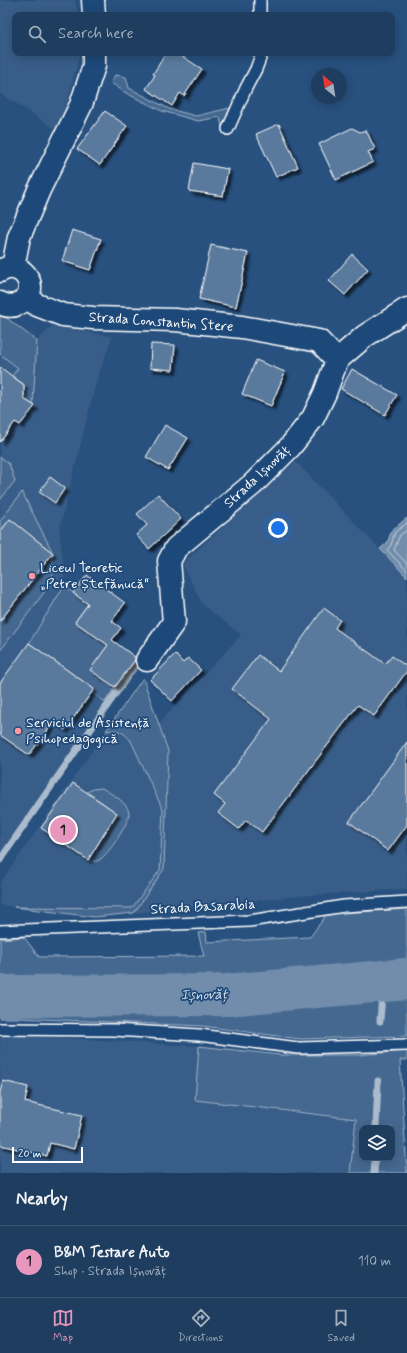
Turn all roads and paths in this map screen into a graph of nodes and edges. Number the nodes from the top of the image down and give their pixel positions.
1 (93, 0) edge
2 (260, 0) edge
3 (94, 12) edge
4 (260, 12) edge
5 (94, 56) edge
6 (261, 56) edge
7 (228, 129) dead end
8 (7, 269) edge
9 (27, 297) junction
10 (0, 303) edge
11 (407, 309) edge
12 (337, 360) junction
13 (147, 660) dead end
14 (407, 902) edge
15 (0, 931) edge
16 (0, 1029) edge
17 (407, 1045) edge

1 - 3 street
2 - 4 lane
5 - 8 street
6 - 7 lane
8 - 9 street
9 - 10 street
9 - 12 street, Strada Constantin Stere
11 - 12 street, Strada Ișnovăț
12 - 13 street, Strada Ișnovăț
14 - 15 lane, Strada Basarabia
16 - 17 lane

